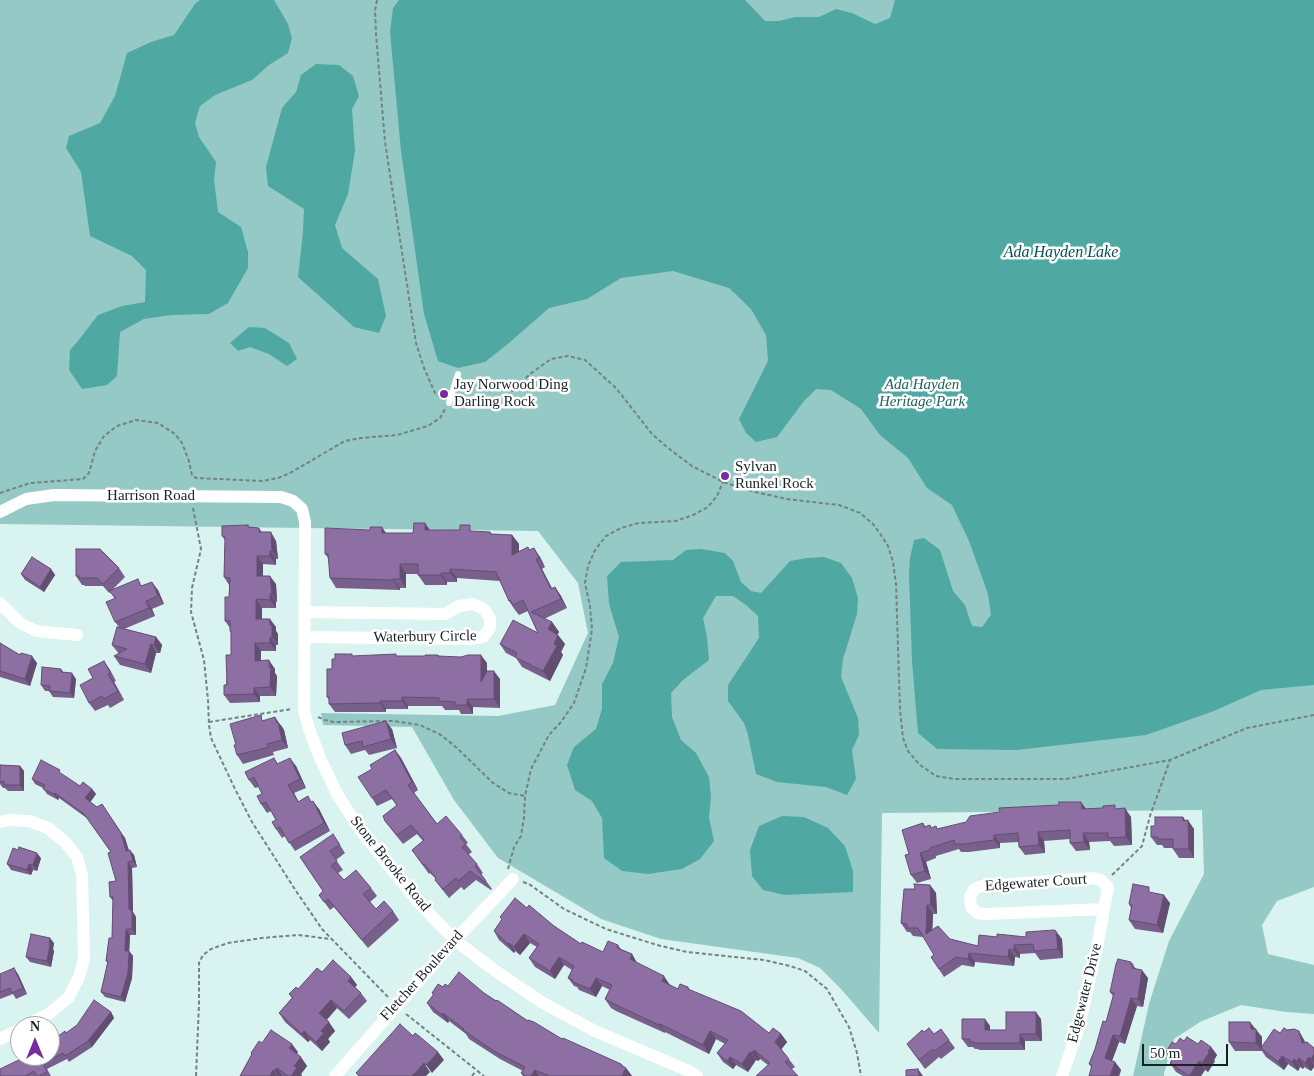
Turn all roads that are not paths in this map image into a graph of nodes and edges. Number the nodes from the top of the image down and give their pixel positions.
1 (458, 374) dead end
2 (449, 403) road end
3 (302, 509) joint
4 (0, 512) edge
5 (0, 603) edge
6 (304, 612) junction
7 (78, 635) dead end
8 (304, 638) junction
9 (0, 822) edge
10 (513, 879) road end
11 (1104, 909) junction
12 (455, 940) junction
13 (44, 1016) edge
14 (335, 1076) edge
15 (697, 1076) edge
16 (1062, 1076) edge

1 - 2 lane
3 - 4 street, Harrison Road
3 - 6 street, Stone Brooke Road
5 - 7 street
6 - 8 street, Stone Brooke Road
6 - 8 street, Waterbury Circle
8 - 12 street, Stone Brooke Road
9 - 13 street
10 - 12 street, Fletcher Boulevard
11 - 11 street, Edgewater Court
11 - 16 street, Edgewater Drive
12 - 14 street, Fletcher Boulevard
12 - 15 street, Stone Brooke Road

